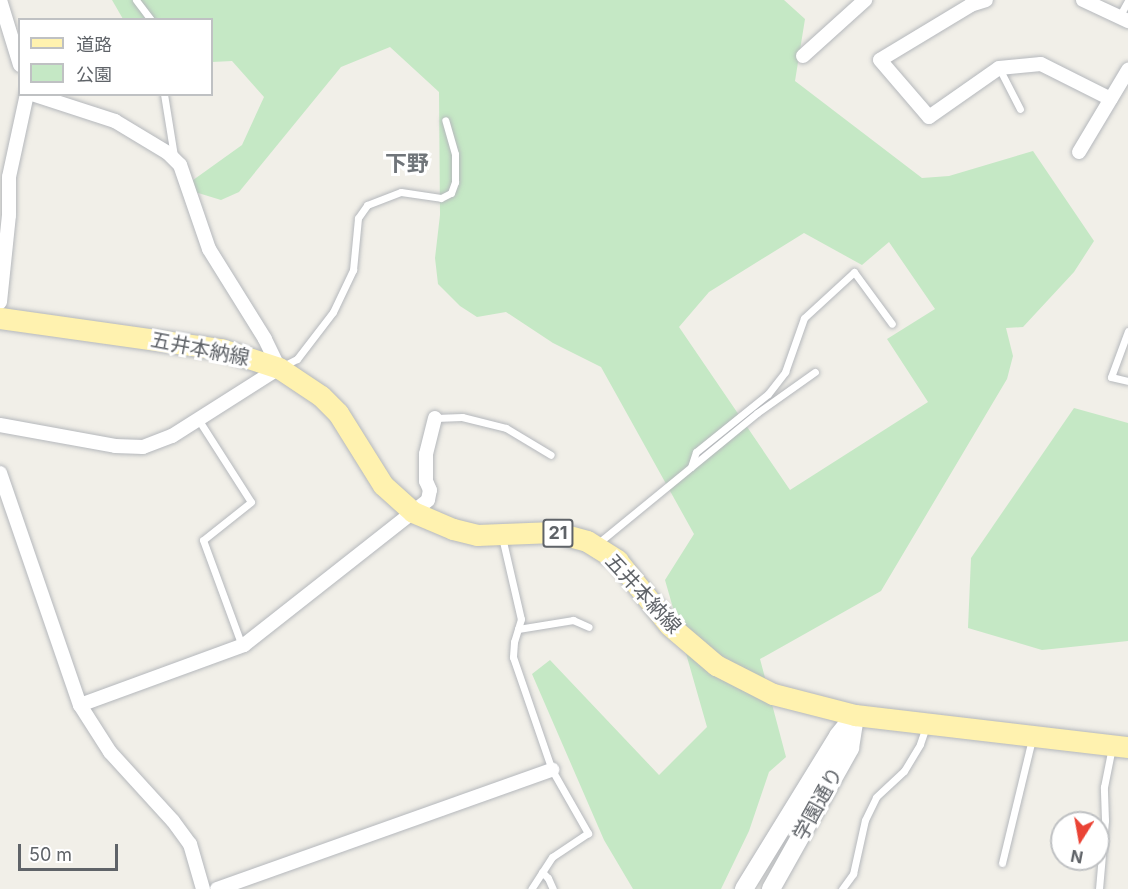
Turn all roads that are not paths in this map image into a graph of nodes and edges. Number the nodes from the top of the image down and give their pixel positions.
1 (0, 0) edge
2 (136, 0) edge
3 (865, 0) edge
4 (986, 0) edge
5 (1083, 0) edge
6 (1128, 1) edge
7 (971, 3) edge
8 (150, 18) edge
9 (1124, 19) edge
10 (803, 56) dead end
11 (18, 58) edge
12 (999, 68) junction
13 (1128, 70) edge
14 (27, 96) edge
15 (38, 96) edge
16 (164, 96) edge
17 (1111, 99) junction
18 (1020, 109) dead end
19 (445, 120) dead end
20 (1080, 152) dead end
21 (175, 159) junction
22 (0, 302) edge
23 (0, 318) edge
24 (892, 324) dead end
25 (1128, 331) edge
26 (279, 368) junction
27 (815, 372) dead end
28 (1128, 381) edge
29 (435, 418) joint
30 (198, 419) junction
31 (0, 425) edge
32 (551, 455) dead end
33 (691, 467) junction
34 (0, 473) edge
35 (413, 512) junction
36 (501, 535) junction
37 (595, 545) junction
38 (589, 627) dead end
39 (518, 629) junction
40 (242, 645) junction
41 (80, 705) junction
42 (855, 715) junction
43 (927, 725) junction
44 (1033, 736) junction
45 (1123, 744) edge
46 (552, 770) junction
47 (1002, 863) dead end
48 (542, 872) junction
49 (202, 889) edge
50 (217, 889) edge
51 (531, 889) edge
52 (553, 889) edge
53 (744, 889) edge
54 (771, 889) edge
55 (842, 889) edge
56 (1100, 889) edge

1 - 11 street
2 - 8 lane
3 - 10 street
4 - 7 street
5 - 9 street
6 - 9 lane
7 - 12 street
12 - 17 street
12 - 18 lane
13 - 17 street
14 - 22 street
15 - 21 street
16 - 21 lane
17 - 20 street
19 - 26 lane
21 - 26 street
23 - 26 main road, 五井本納線 / 21
24 - 33 lane
25 - 28 lane
26 - 30 street
26 - 35 main road, 五井本納線 / 21
27 - 33 lane
29 - 32 lane
29 - 35 street
30 - 31 street
30 - 40 lane
33 - 37 lane
34 - 41 street
35 - 36 main road, 五井本納線 / 21
35 - 40 street
36 - 37 main road, 五井本納線 / 21
36 - 39 lane
37 - 42 main road, 五井本納線 / 21
38 - 39 lane
39 - 46 lane
40 - 41 street
41 - 49 street
42 - 43 main road, 五井本納線 / 21
42 - 53 street
42 - 54 street, 学園通り
43 - 44 main road, 五井本納線 / 21
43 - 55 lane
44 - 45 main road, 五井本納線 / 21
44 - 47 lane
45 - 56 lane
46 - 48 lane
46 - 50 street
48 - 51 lane
48 - 52 lane

